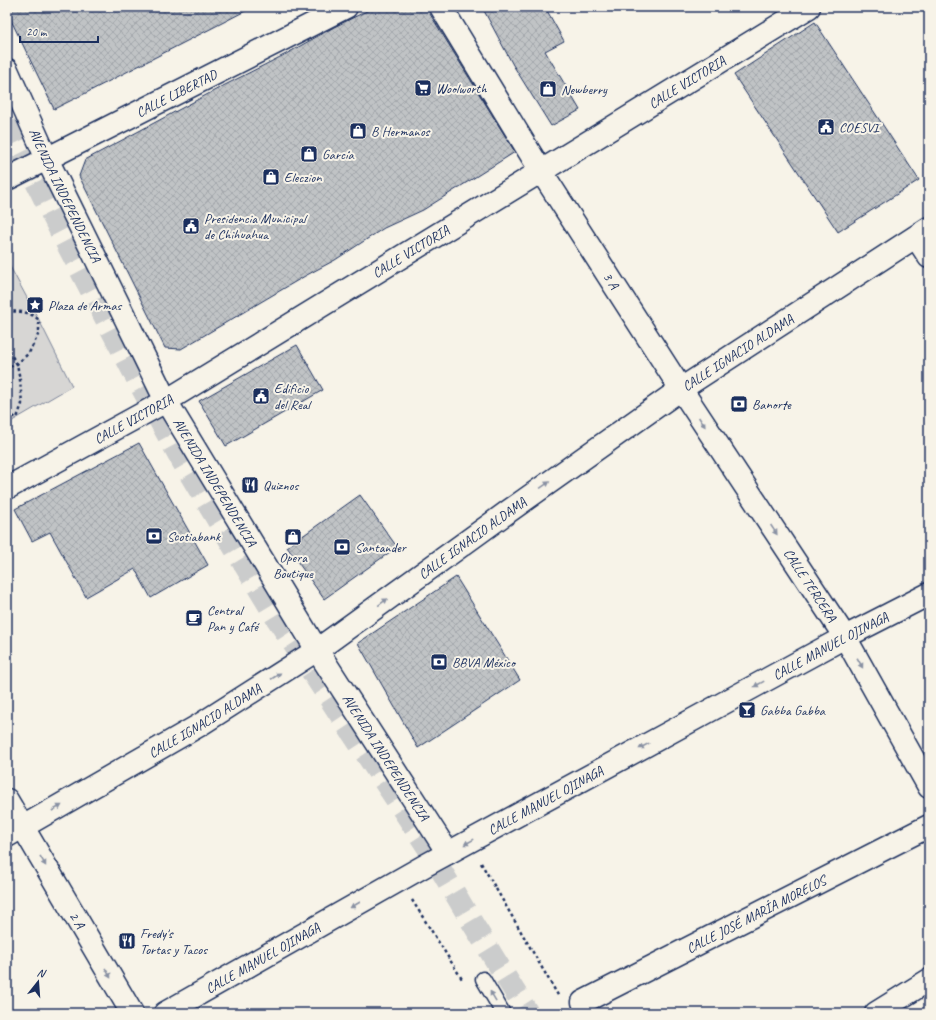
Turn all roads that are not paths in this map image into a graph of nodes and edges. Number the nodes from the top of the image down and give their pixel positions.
1 (441, 7) edge
2 (809, 7) edge
3 (342, 8) edge
4 (7, 70) edge
5 (47, 159) junction
6 (541, 171) junction
7 (7, 179) edge
8 (922, 232) edge
9 (929, 257) edge
10 (681, 389) junction
11 (166, 401) junction
12 (7, 488) edge
13 (929, 594) edge
14 (845, 637) junction
15 (317, 650) junction
16 (929, 787) edge
17 (7, 800) edge
18 (929, 826) edge
19 (15, 832) edge
20 (448, 853) junction
21 (483, 979) dead end
22 (929, 980) edge
23 (573, 1003) road end
24 (132, 1013) edge
25 (165, 1013) edge
26 (503, 1013) edge
27 (876, 1013) edge

1 - 6 street
2 - 6 street, CALLE VICTORIA
3 - 5 street, CALLE LIBERTAD
4 - 5 street, AVENIDA INDEPENDENCIA
5 - 7 street, CALLE LIBERTAD
5 - 11 street, AVENIDA INDEPENDENCIA
6 - 10 street, 3 A
6 - 11 street, CALLE VICTORIA
8 - 9 street
8 - 10 street, CALLE IGNACIO ALDAMA
10 -> 14 street, CALLE TERCERA
15 -> 10 street, CALLE IGNACIO ALDAMA
11 - 12 street, CALLE VICTORIA
11 - 15 street, AVENIDA INDEPENDENCIA
13 - 14 street, CALLE MANUEL OJINAGA
14 -> 16 street, CALLE TERCERA
14 -> 20 street, CALLE MANUEL OJINAGA
19 -> 15 street, CALLE IGNACIO ALDAMA
15 - 20 street, AVENIDA INDEPENDENCIA
17 - 19 street, 2 A
18 - 23 street, CALLE JOSÉ MARÍA MORELOS
19 -> 24 street, 2 A
20 -> 25 street, CALLE MANUEL OJINAGA
26 -> 21 lane
22 - 27 street

